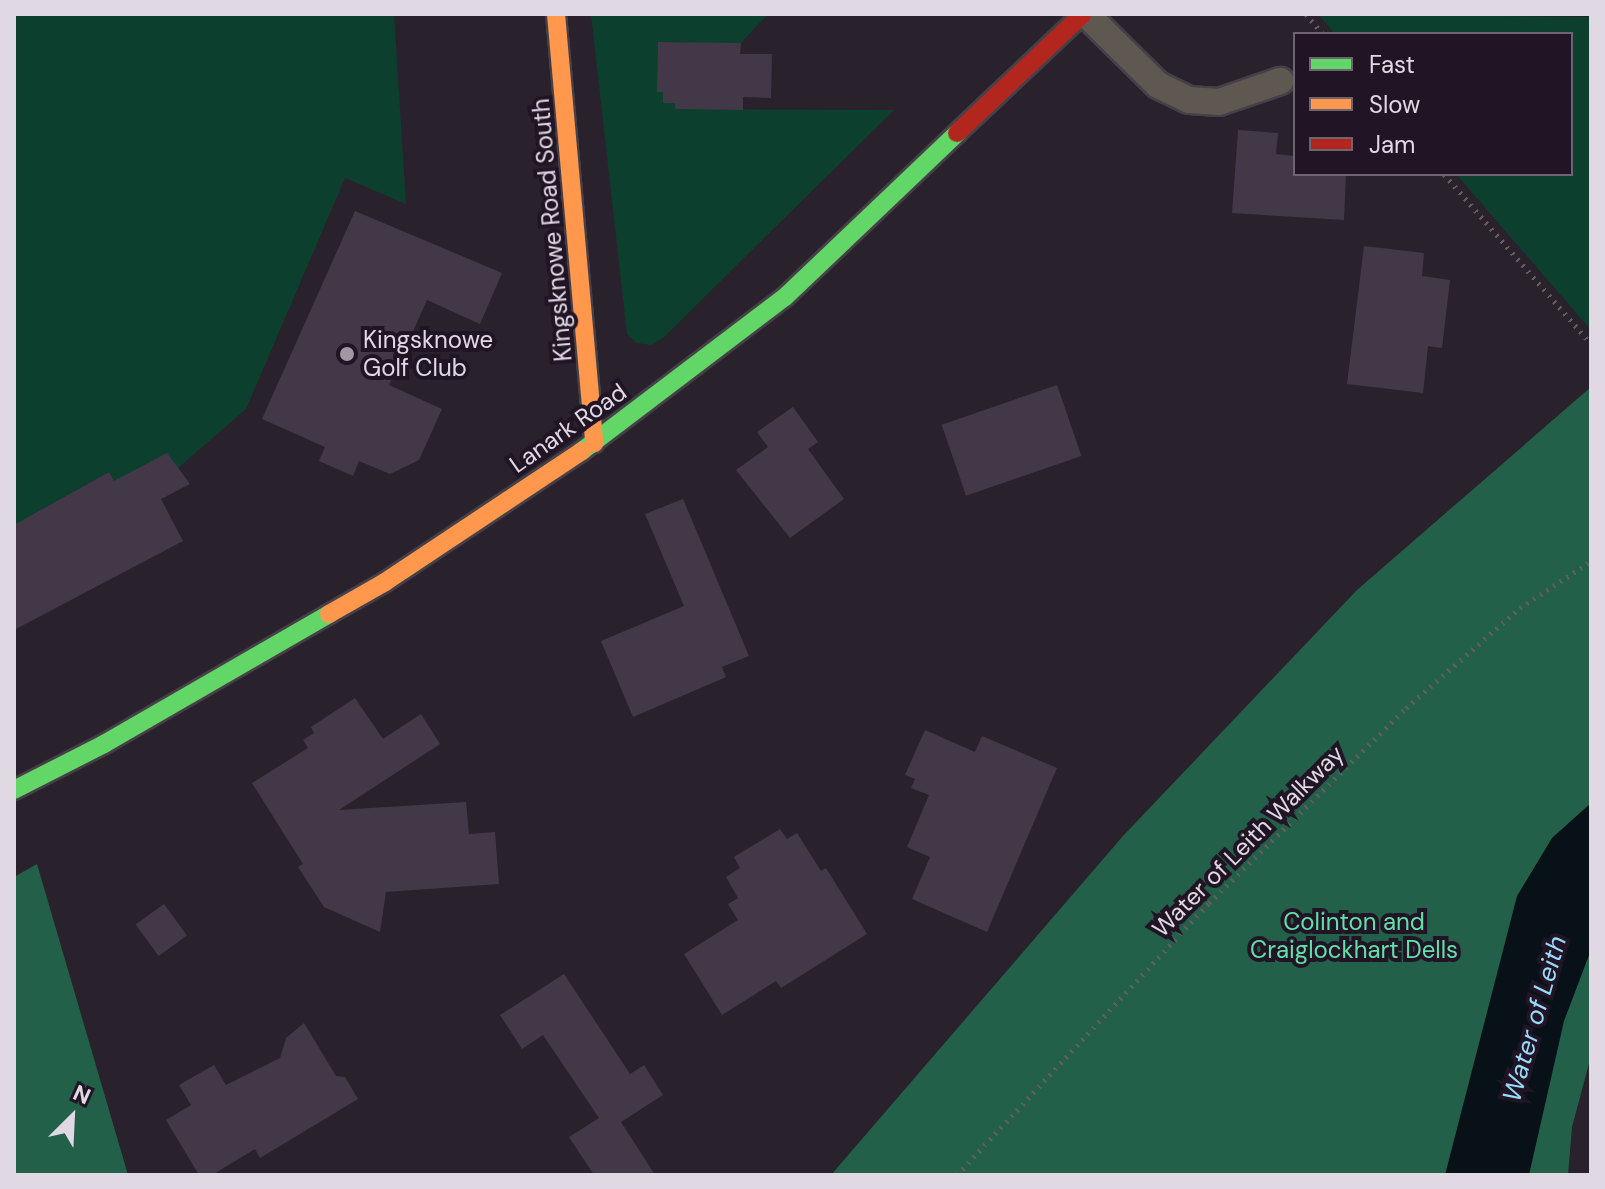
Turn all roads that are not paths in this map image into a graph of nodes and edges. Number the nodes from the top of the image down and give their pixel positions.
1 (556, 14) edge
2 (1084, 14) edge
3 (1280, 81) dead end
4 (594, 443) junction
5 (14, 790) edge

1 - 4 main road, Kingsknowe Road South
2 - 3 lane
2 - 4 main road, Lanark Road
4 - 5 main road, Lanark Road

